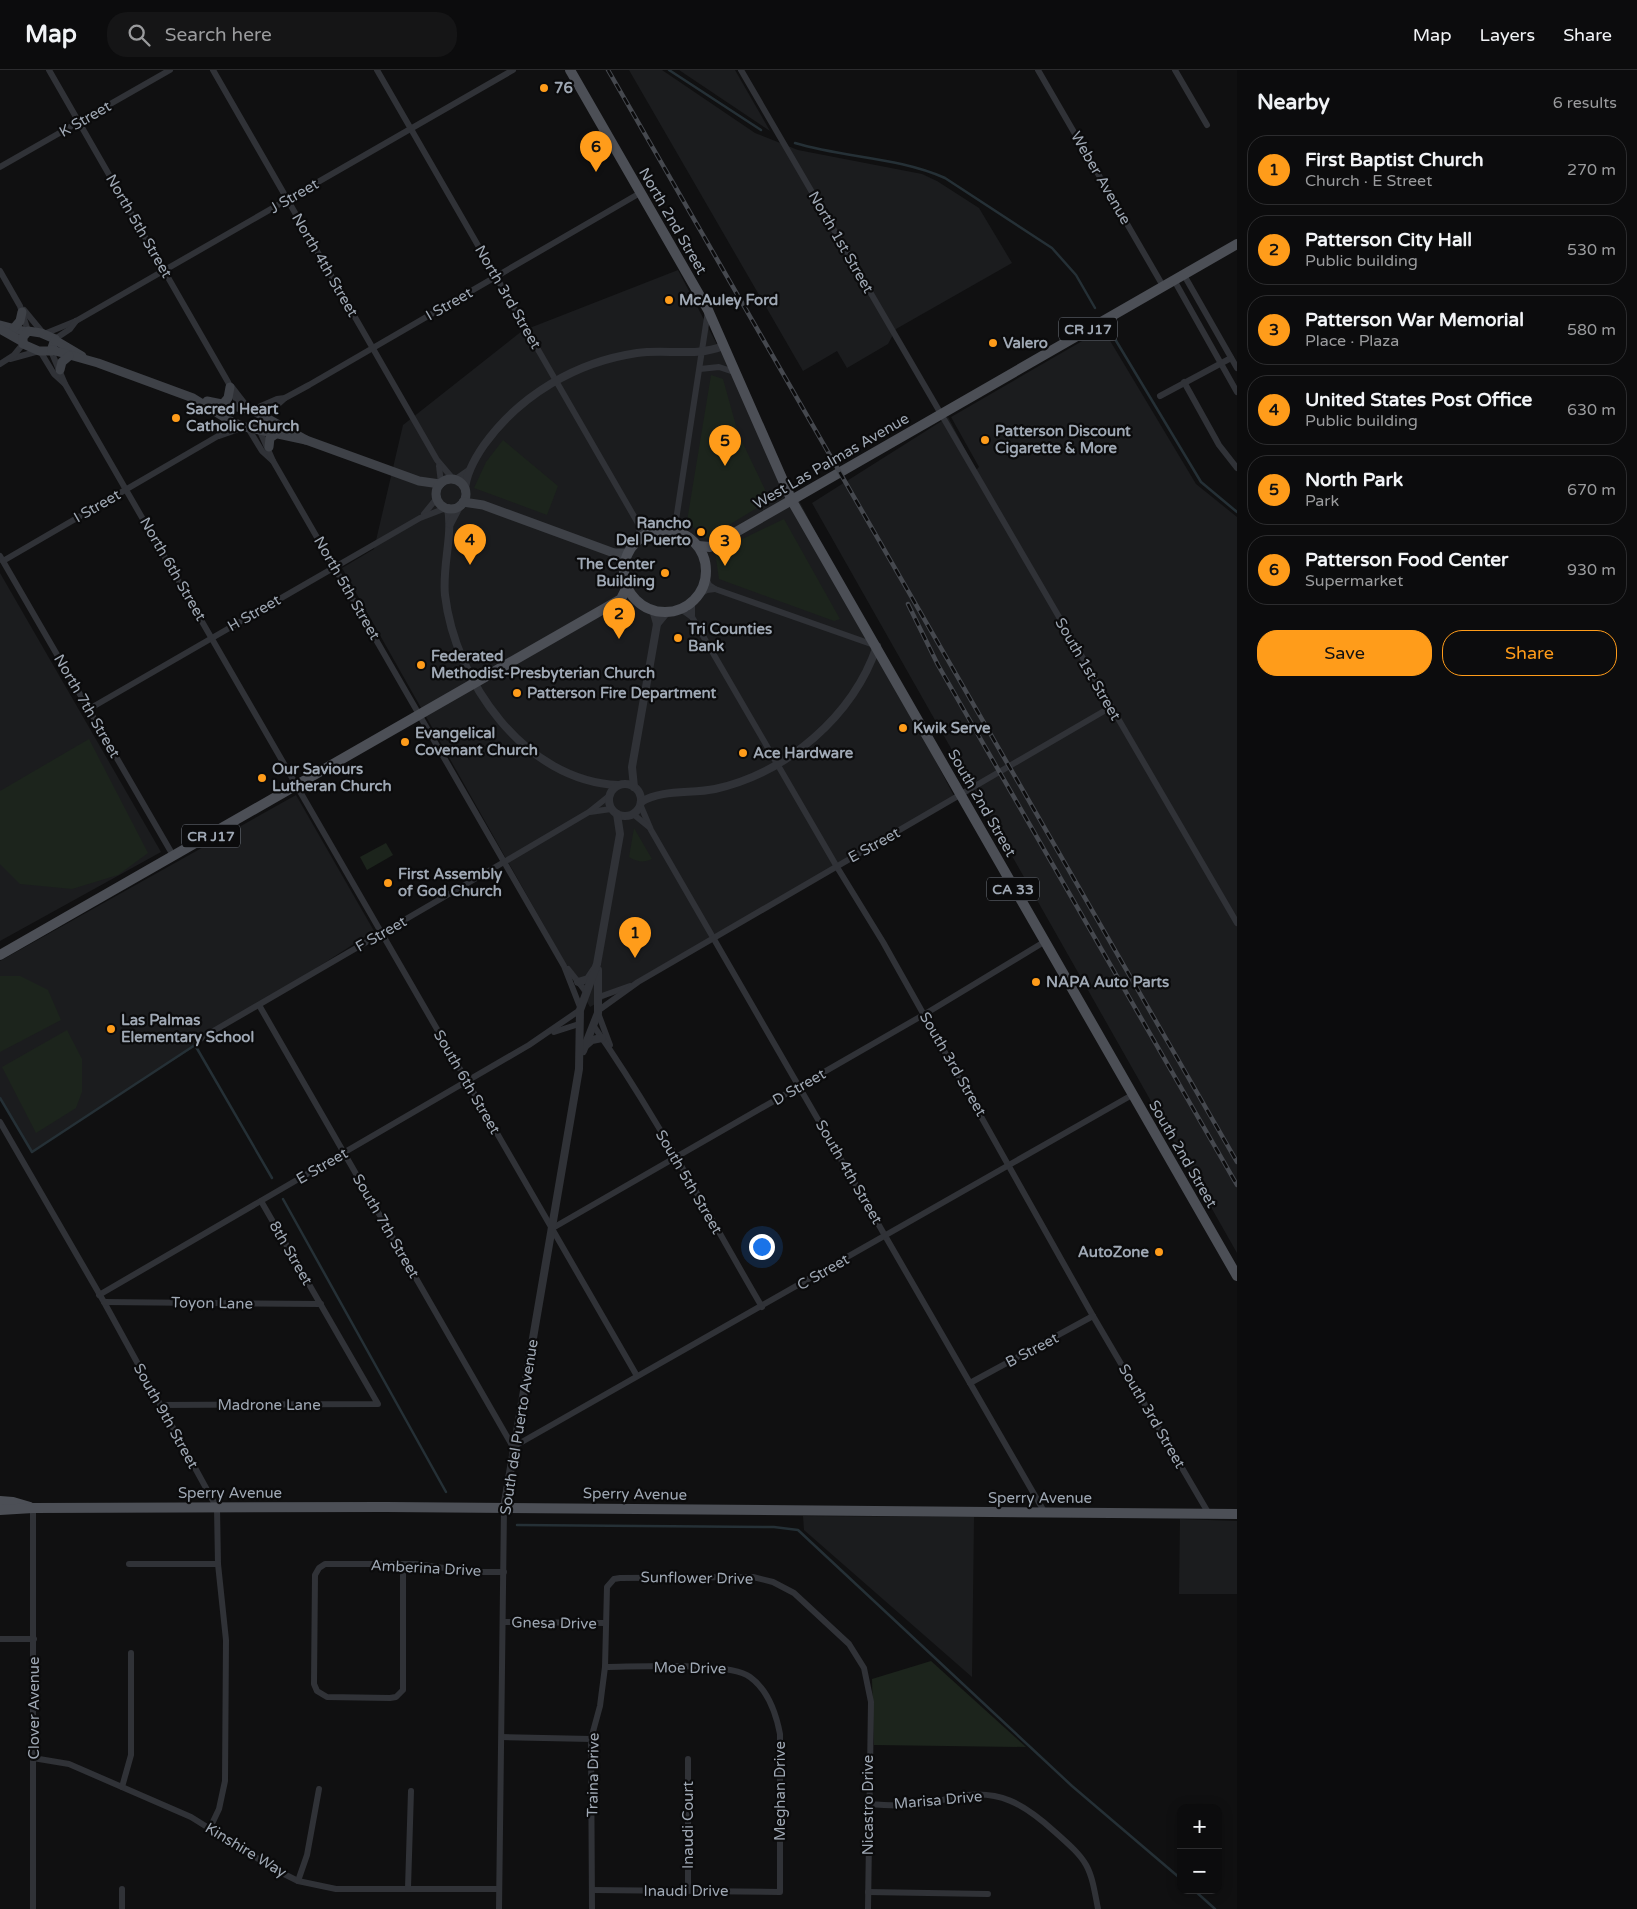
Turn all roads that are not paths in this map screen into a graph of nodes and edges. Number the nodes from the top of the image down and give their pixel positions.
1 (49, 70) edge
2 (170, 70) edge
3 (214, 70) edge
4 (377, 70) edge
5 (513, 70) edge
6 (570, 70) edge
7 (742, 70) edge
8 (1038, 70) edge
9 (1175, 70) edge
10 (79, 122) junction
11 (1207, 125) dead end
12 (410, 129) junction
13 (0, 167) edge
14 (640, 193) junction
15 (287, 200) junction
16 (1237, 244) edge
17 (0, 271) edge
18 (164, 271) junction
19 (1184, 275) junction
20 (496, 277) junction
21 (1174, 280) junction
22 (1163, 286) junction
23 (21, 308) junction
24 (708, 310) junction
25 (76, 321) junction
26 (0, 325) edge
27 (14, 328) junction
28 (0, 329) edge
29 (28, 332) junction
30 (43, 333) junction
31 (55, 340) junction
32 (23, 343) junction
33 (724, 346) junction
34 (373, 348) junction
35 (39, 351) junction
36 (52, 351) junction
37 (702, 351) junction
38 (69, 356) junction
39 (1231, 358) junction
40 (9, 359) junction
41 (98, 363) junction
42 (1221, 363) junction
43 (0, 364) edge
44 (1237, 368) edge
45 (700, 369) junction
46 (60, 370) junction
47 (734, 372) junction
48 (556, 380) junction
49 (1184, 382) junction
50 (65, 384) junction
51 (229, 384) junction
52 (1237, 392) edge
53 (1160, 396) dead end
54 (193, 398) junction
55 (285, 398) junction
56 (222, 405) junction
57 (244, 409) junction
58 (940, 415) junction
59 (265, 417) junction
60 (232, 421) junction
61 (247, 427) junction
62 (261, 430) junction
63 (277, 432) junction
64 (218, 436) junction
65 (306, 440) junction
66 (269, 447) junction
67 (437, 460) junction
68 (273, 461) junction
69 (1237, 468) edge
70 (470, 469) junction
71 (455, 480) junction
72 (419, 481) junction
73 (441, 484) junction
74 (126, 490) junction
75 (437, 498) junction
76 (463, 498) junction
77 (792, 501) junction
78 (447, 508) junction
79 (420, 518) junction
80 (676, 520) junction
81 (449, 528) junction
82 (667, 530) junction
83 (679, 532) junction
84 (645, 536) junction
85 (698, 546) junction
86 (710, 547) junction
87 (614, 553) junction
88 (628, 553) junction
89 (1, 558) edge
90 (704, 558) junction
91 (624, 565) junction
92 (335, 567) junction
93 (706, 578) junction
94 (627, 587) junction
95 (715, 589) junction
96 (700, 594) junction
97 (635, 598) junction
98 (620, 599) junction
99 (692, 602) junction
100 (681, 609) junction
101 (653, 610) junction
102 (667, 612) junction
103 (692, 617) junction
104 (657, 624) junction
105 (212, 638) junction
106 (877, 646) junction
107 (474, 684) junction
108 (1111, 707) junction
109 (89, 709) junction
110 (420, 715) junction
111 (778, 764) junction
112 (632, 767) junction
113 (590, 780) junction
114 (621, 784) junction
115 (297, 786) junction
116 (636, 788) junction
117 (664, 794) junction
118 (609, 796) junction
119 (960, 797) junction
120 (641, 803) junction
121 (588, 812) junction
122 (614, 812) junction
123 (631, 814) junction
124 (651, 830) junction
125 (620, 834) junction
126 (174, 857) junction
127 (504, 862) junction
128 (836, 866) junction
129 (1237, 923) edge
130 (382, 933) junction
131 (714, 938) junction
132 (1044, 942) junction
133 (0, 955) edge
134 (599, 956) junction
135 (597, 964) junction
136 (564, 966) junction
137 (578, 982) junction
138 (638, 982) junction
139 (587, 993) junction
140 (599, 996) junction
141 (259, 1005) junction
142 (580, 1009) junction
143 (598, 1012) junction
144 (924, 1014) junction
145 (579, 1024) junction
146 (592, 1026) junction
147 (544, 1037) junction
148 (602, 1038) junction
149 (198, 1040) dead end
150 (584, 1050) junction
151 (616, 1058) junction
152 (579, 1069) junction
153 (467, 1082) junction
154 (800, 1086) junction
155 (1132, 1095) junction
156 (0, 1122) edge
157 (344, 1153) junction
158 (676, 1158) junction
159 (1010, 1164) junction
160 (261, 1201) junction
161 (551, 1229) junction
162 (886, 1236) junction
163 (1237, 1276) edge
164 (99, 1295) junction
165 (104, 1302) junction
166 (321, 1304) junction
167 (762, 1307) junction
168 (1093, 1316) junction
169 (637, 1376) junction
170 (970, 1383) junction
171 (378, 1404) joint
172 (160, 1405) junction
173 (513, 1447) junction
174 (0, 1501) edge
175 (33, 1508) junction
176 (217, 1508) junction
177 (504, 1508) junction
178 (0, 1510) edge
179 (1045, 1514) junction
180 (1209, 1514) junction
181 (1237, 1514) edge
182 (129, 1564) dead end
183 (218, 1564) junction
184 (403, 1564) junction
185 (504, 1572) junction
186 (610, 1583) joint
187 (504, 1622) junction
188 (605, 1623) junction
189 (0, 1639) edge
190 (34, 1640) junction
191 (131, 1653) dead end
192 (605, 1667) junction
193 (766, 1694) joint
194 (871, 1702) joint
195 (502, 1737) junction
196 (591, 1739) junction
197 (34, 1758) junction
198 (688, 1759) dead end
199 (122, 1787) junction
200 (319, 1789) dead end
201 (411, 1791) dead end
202 (868, 1804) junction
203 (210, 1828) junction
204 (298, 1881) junction
205 (408, 1888) junction
206 (122, 1889) dead end
207 (499, 1889) junction
208 (592, 1890) junction
209 (688, 1890) junction
210 (780, 1892) joint
211 (868, 1892) junction
212 (988, 1894) dead end
213 (33, 1909) edge
214 (122, 1909) edge
215 (499, 1909) edge
216 (592, 1909) edge
217 (868, 1909) edge
218 (1098, 1909) edge

1 - 10 street, North 5th Street
2 - 10 street, K Street
3 - 15 street, North 4th Street
4 - 12 street, North 3rd Street
5 - 12 street, J Street
6 - 14 main road, North 2nd Street / CA 33
7 - 58 street, North 1st Street
8 - 22 street, Weber Avenue
9 - 11 street
10 - 13 street, K Street
10 - 18 street, North 5th Street
12 - 15 street, J Street
12 - 20 street, North 3rd Street
14 - 20 street, I Street
14 - 24 main road, North 2nd Street / CA 33
15 - 18 street, J Street
15 - 34 street, North 4th Street
16 - 19 main road, CR J17
17 - 23 street
18 - 25 street, J Street
18 - 51 street, North 5th Street
19 - 21 main road, CR J17
19 - 39 street
20 - 34 street, I Street
20 - 48 street, North 3rd Street
21 - 22 main road, CR J17
21 - 42 street
22 - 58 main road, CR J17
23 - 27 main road
23 - 29 street
23 - 30 street
24 - 33 main road, North 2nd Street / CA 33
24 - 37 street
25 - 30 street, J Street
25 - 31 street, J Street
26 - 27 main road
27 - 29 main road
28 - 32 main road
29 - 30 main road
29 - 32 main road
30 - 31 main road
31 - 36 main road
31 - 41 main road
32 - 35 main road
32 - 40 street
33 - 37 street
33 - 47 main road, North 2nd Street / CA 33
34 - 55 street, I Street
34 - 67 street, North 4th Street
35 - 36 main road
35 - 40 street
35 - 50 street
36 - 38 main road
36 - 46 street, North 6th Street
37 - 45 street
37 - 48 street
38 - 41 main road
38 - 46 main road
39 - 42 street
39 - 44 street
40 - 43 street
41 - 54 main road
42 - 49 street
42 - 52 street
45 - 47 street
45 - 80 street
46 - 50 street, North 6th Street
47 - 77 main road, North 2nd Street / CA 33
48 - 70 street
48 - 84 street, North 3rd Street
49 - 53 street
49 - 69 street
50 - 74 street, North 6th Street
51 - 56 main road
51 - 57 street, North 5th Street
54 - 56 main road
54 - 60 main road
55 - 57 street, I Street
55 - 59 street, I Street
56 - 57 main road
57 - 59 main road
57 - 60 street
58 - 77 main road, West Las Palmas Avenue / CR J17
58 - 108 street, South 1st Street
59 - 62 street
59 - 65 main road
60 - 61 main road
60 - 64 street, I Street
61 - 62 main road
61 - 64 street, I Street
61 - 68 street, North 5th Street
62 - 63 main road
62 - 66 street, North 5th Street
63 - 65 main road
63 - 66 main road
64 - 74 street, I Street
65 - 72 main road
66 - 68 street, North 5th Street
67 - 71 street, North 4th Street
67 - 73 street, North 4th Street
68 - 92 street, North 5th Street
70 - 71 street
70 - 76 street
71 - 73 main road
71 - 76 main road
72 - 73 main road
72 - 75 main road
73 - 75 main road
74 - 89 street, I Street
74 - 105 street, North 6th Street
75 - 78 main road
75 - 79 street, H Street
76 - 78 main road
76 - 81 street
76 - 87 main road
77 - 86 main road, West Las Palmas Avenue / CR J17
77 - 106 main road, South 2nd Street / CA 33
78 - 79 street, H Street
78 - 81 street
79 - 92 street, H Street
80 - 82 street
80 - 83 street
81 - 107 street
82 - 83 main road
82 - 84 main road
83 - 85 main road
84 - 88 main road
85 - 86 main road
85 - 90 main road
86 - 90 main road
87 - 88 main road
87 - 91 main road
88 - 91 main road
89 - 109 street, North 7th Street
90 - 93 main road
91 - 94 main road
92 - 105 street, H Street
92 - 110 street, North 5th Street
93 - 95 street
93 - 96 main road
94 - 97 main road
94 - 98 main road
95 - 96 street
95 - 106 street
96 - 99 main road
97 - 98 main road, CR J17
97 - 101 main road
98 - 107 main road, CR J17
99 - 100 main road
99 - 103 street
100 - 102 main road
100 - 103 street, South 3rd Street
101 - 102 main road
101 - 104 street
102 - 104 street
103 - 111 street, South 3rd Street
104 - 112 street
105 - 109 street, H Street
105 - 115 street, North 6th Street
106 - 111 street
106 - 119 main road, South 2nd Street / CA 33
107 - 110 main road, CR J17
107 - 113 street
108 - 119 street, E Street
108 - 129 street, South 1st Street
109 - 126 street, North 7th Street
110 - 115 main road, CR J17
110 - 127 street
111 - 117 street
111 - 128 street, South 3rd Street
112 - 114 street
112 - 116 street
113 - 114 street
113 - 118 street
114 - 116 street
114 - 118 street
115 - 126 main road, CR J17
115 - 130 street, South 6th Street
116 - 117 street
116 - 120 street
117 - 120 street
118 - 121 street, F Street
118 - 122 street
119 - 128 street, E Street
119 - 132 main road, South 2nd Street / CA 33
120 - 123 street
120 - 124 street, South 4th Street
121 - 122 street, F Street
121 - 127 street, F Street
122 - 123 street
122 - 125 street, South del Puerto Avenue
123 - 124 street, South 4th Street
123 - 125 street, South del Puerto Avenue
124 - 131 street, South 4th Street
125 - 134 street, South del Puerto Avenue
126 - 133 main road, CR J17
127 - 130 street, F Street
127 - 136 street
128 - 131 street, E Street
128 - 144 street, South 3rd Street
130 - 141 street, F Street
130 - 153 street, South 6th Street
131 - 138 street, E Street
131 - 154 street, South 4th Street
132 - 144 street, D Street
132 - 155 main road, South 2nd Street / CA 33
134 - 135 street, South del Puerto Avenue
134 - 140 street, South del Puerto Avenue
135 - 137 street
135 - 139 street, South del Puerto Avenue
136 - 137 street
136 - 142 street
137 - 139 street
138 - 140 street, E Street
138 - 143 street, E Street
139 - 140 street
139 - 142 street, South del Puerto Avenue
140 - 143 street, South del Puerto Avenue
141 - 149 street, F Street
141 - 157 street, South 7th Street
142 - 145 street, South del Puerto Avenue
142 - 147 street, E Street
143 - 146 street, South del Puerto Avenue
143 - 151 street, South 5th Street
144 - 154 street, D Street
144 - 159 street, South 3rd Street
145 - 146 street
145 - 147 street, E Street
145 - 152 street, South del Puerto Avenue
146 - 148 street, South 5th Street
146 - 150 street, South del Puerto Avenue
147 - 153 street, E Street
148 - 150 street
148 - 151 street, South 5th Street
150 - 152 street, South del Puerto Avenue
151 - 158 street, South 5th Street
152 - 161 street, South del Puerto Avenue
153 - 157 street, E Street
153 - 161 street, South 6th Street
154 - 158 street, D Street
154 - 162 street, South 4th Street
155 - 159 street, C Street
155 - 163 main road, South 2nd Street / CA 33
156 - 164 street, South 9th Street
157 - 160 street, E Street
157 - 173 street, South 7th Street
158 - 161 street, D Street
158 - 167 street, South 5th Street
159 - 162 street, C Street
159 - 168 street, South 3rd Street
160 - 164 street, E Street
160 - 166 street, 8th Street
161 - 169 street, South 6th Street
161 - 173 street, South del Puerto Avenue
162 - 167 street, C Street
162 - 170 street, South 4th Street
164 - 165 street, South 9th Street
165 - 166 street, Toyon Lane
165 - 172 street, South 9th Street
166 - 171 street, 8th Street
167 - 169 street, C Street
168 - 170 street, B Street
168 - 180 street, South 3rd Street
169 - 173 street, C Street
170 - 179 street, South 4th Street
171 - 172 street, Madrone Lane
172 - 176 street, South 9th Street
173 - 177 street, South del Puerto Avenue
174 - 175 main road, Sperry Avenue
175 - 176 main road, Sperry Avenue
175 - 178 main road, Sperry Avenue
175 - 190 street, Clover Avenue
176 - 177 main road, Sperry Avenue
176 - 183 street, South 9th Street
177 - 179 main road, Sperry Avenue
177 - 185 street, South del Puerto Avenue
179 - 180 main road, Sperry Avenue
180 - 181 main road, Sperry Avenue
182 - 183 street
183 - 203 street, South 9th Street
184 - 184 street, Amberina Drive
184 - 185 street, Amberina Drive
185 - 187 street, South del Puerto Avenue
186 - 188 street, Traina Drive
186 - 194 street, Sunflower Drive
187 - 188 street, Gnesa Drive
187 - 195 street, South del Puerto Avenue
188 - 192 street, Traina Drive
189 - 190 street
190 - 197 street, Clover Avenue
191 - 199 street
192 - 193 street, Moe Drive
192 - 196 street, Traina Drive
193 - 210 street, Meghan Drive
194 - 202 street, Nicastro Drive
195 - 196 street
195 - 207 street, South del Puerto Avenue
196 - 208 street, Traina Drive
197 - 199 street, Kinshire Way
197 - 213 street, Clover Avenue
198 - 209 street, Inaudi Court
199 - 203 street, Kinshire Way
200 - 204 street
201 - 205 street
202 - 211 street, Nicastro Drive
202 - 218 street, Marisa Drive
203 - 204 street, Kinshire Way
204 - 205 street, Kinshire Way
205 - 207 street, Kinshire Way
206 - 214 street
207 - 215 street, South del Puerto Avenue
208 - 209 street, Inaudi Drive
208 - 216 street, Traina Drive
209 - 210 street, Inaudi Drive
211 - 212 street
211 - 217 street, Nicastro Drive

